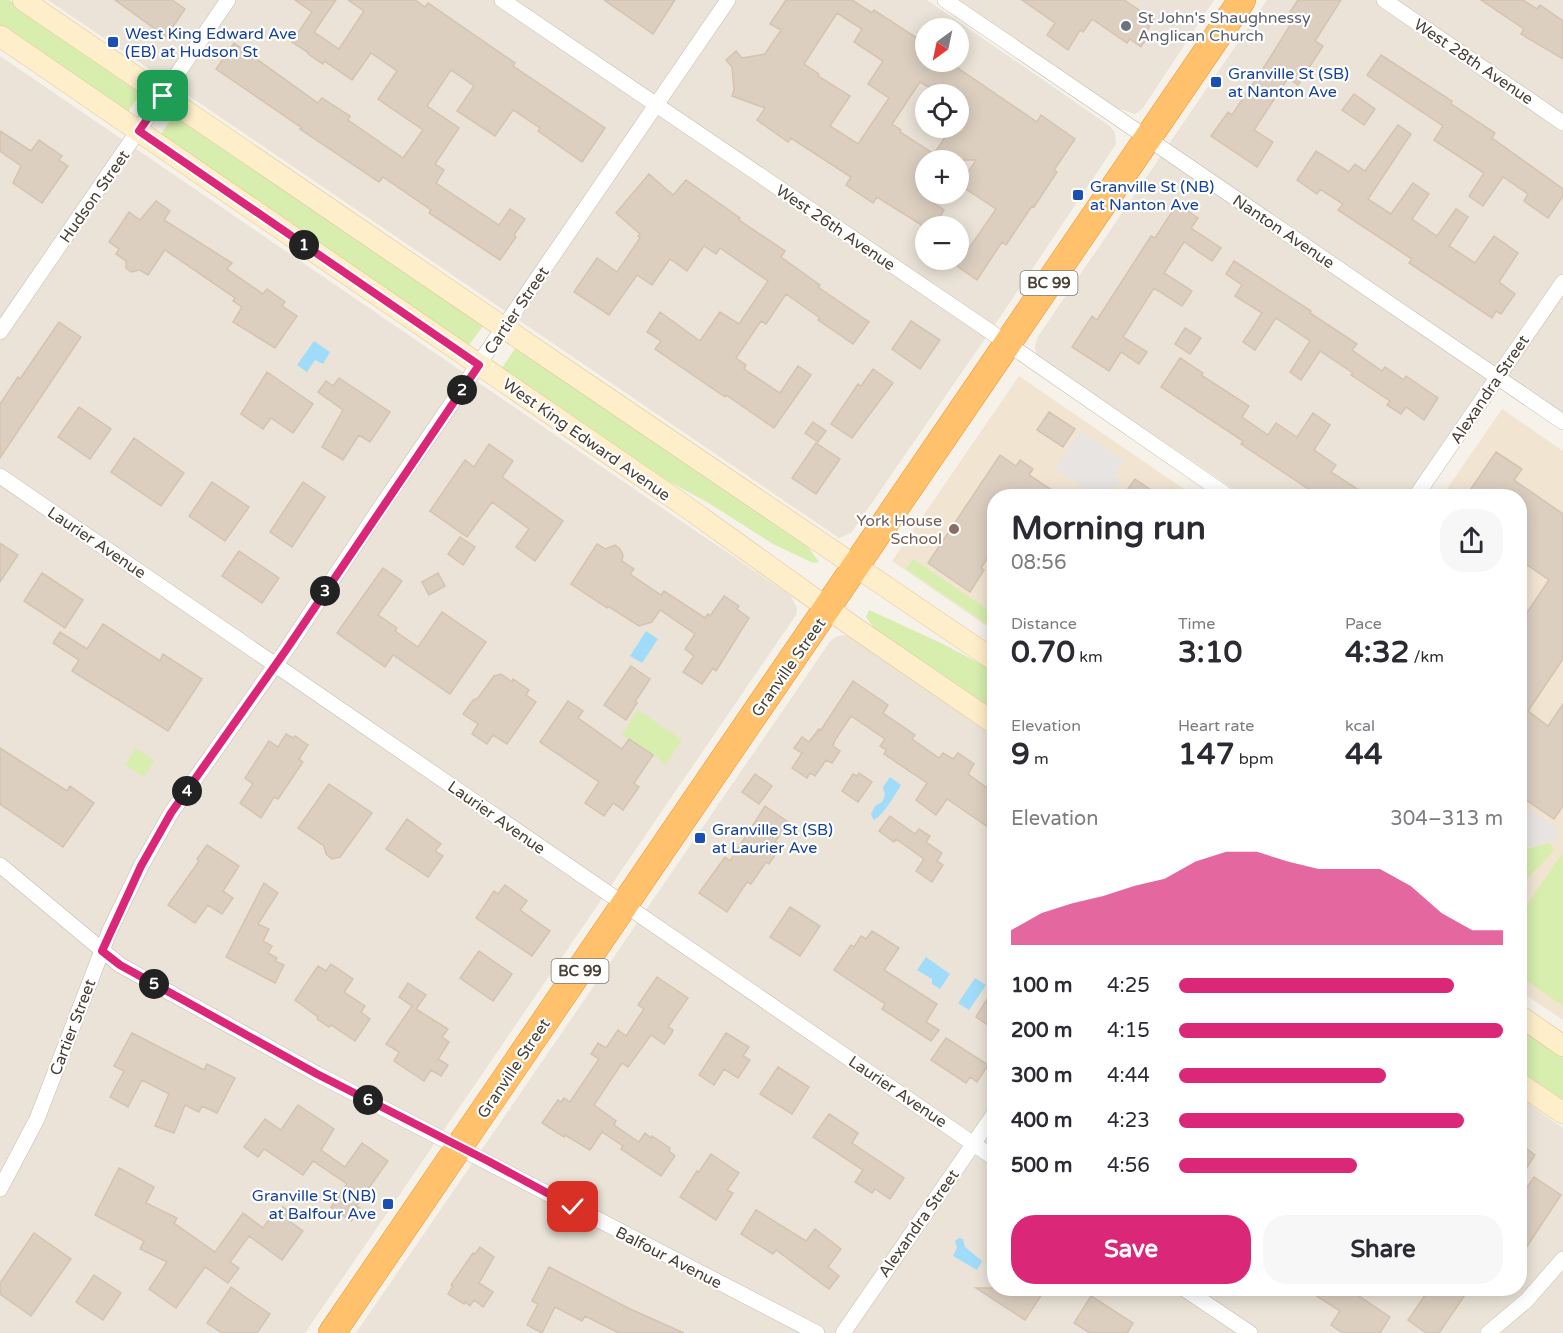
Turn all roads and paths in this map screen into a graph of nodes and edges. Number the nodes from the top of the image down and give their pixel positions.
1 (23, 0) edge
2 (228, 0) edge
3 (502, 0) edge
4 (728, 0) edge
5 (945, 0) edge
6 (1242, 0) edge
7 (1384, 0) edge
8 (0, 36) edge
9 (163, 96) junction
10 (656, 106) junction
11 (1563, 123) edge
12 (139, 131) junction
13 (1148, 137) junction
14 (1563, 282) edge
15 (504, 329) junction
16 (0, 332) edge
17 (1008, 344) junction
18 (479, 365) junction
19 (1498, 377) junction
20 (1563, 422) edge
21 (0, 476) edge
22 (1218, 489) edge
23 (1421, 489) edge
24 (857, 566) junction
25 (828, 609) junction
26 (987, 655) edge
27 (276, 664) junction
28 (987, 718) edge
29 (0, 865) edge
30 (625, 905) junction
31 (102, 951) junction
32 (1527, 1021) edge
33 (1563, 1046) edge
34 (1527, 1088) edge
35 (1563, 1113) edge
36 (987, 1124) edge
37 (974, 1144) junction
38 (460, 1147) junction
39 (987, 1153) edge
40 (0, 1189) edge
41 (1563, 1259) edge
42 (1195, 1296) edge
43 (332, 1333) edge
44 (817, 1333) edge
45 (843, 1333) edge
46 (1250, 1333) edge
47 (1488, 1333) edge

1 - 9 main road
2 - 9 street, Hudson Street
3 - 10 street, West 26th Avenue
4 - 10 street, Cartier Street
5 - 13 street, Nanton Avenue
6 - 13 highway, Granville Street / BC 99
7 - 11 street, West 28th Avenue
8 - 12 main road, West King Edward Avenue
9 - 12 street, Hudson Street
9 - 15 main road
10 - 15 street, Cartier Street
10 - 17 street, West 26th Avenue
12 - 16 street, Hudson Street
12 - 18 main road, West King Edward Avenue
13 - 17 highway, Granville Street / BC 99
13 - 19 street, Nanton Avenue
14 - 19 street, Alexandra Street
15 - 18 street, Cartier Street
15 - 24 main road
17 - 22 street, West 26th Avenue
17 - 24 highway, Granville Street / BC 99
18 - 25 main road, West King Edward Avenue
18 - 27 street, Cartier Street
19 - 20 street, Nanton Avenue
19 - 23 street, Alexandra Street
21 - 27 street, Laurier Avenue
24 - 25 highway, Granville Street / BC 99
24 - 26 main road
25 - 28 main road, West King Edward Avenue
25 - 30 highway, Granville Street / BC 99
27 - 30 street, Laurier Avenue
27 - 31 street, Cartier Street
29 - 31 street, Balfour Avenue
30 - 37 street, Laurier Avenue
30 - 38 highway, Granville Street / BC 99
31 - 38 street, Balfour Avenue
31 - 40 street, Cartier Street
32 - 33 main road
34 - 35 main road
36 - 37 street, Alexandra Street
37 - 39 street, Laurier Avenue
37 - 45 street, Alexandra Street
38 - 43 highway, Granville Street / BC 99
38 - 44 street, Balfour Avenue
41 - 47 street
42 - 46 street

